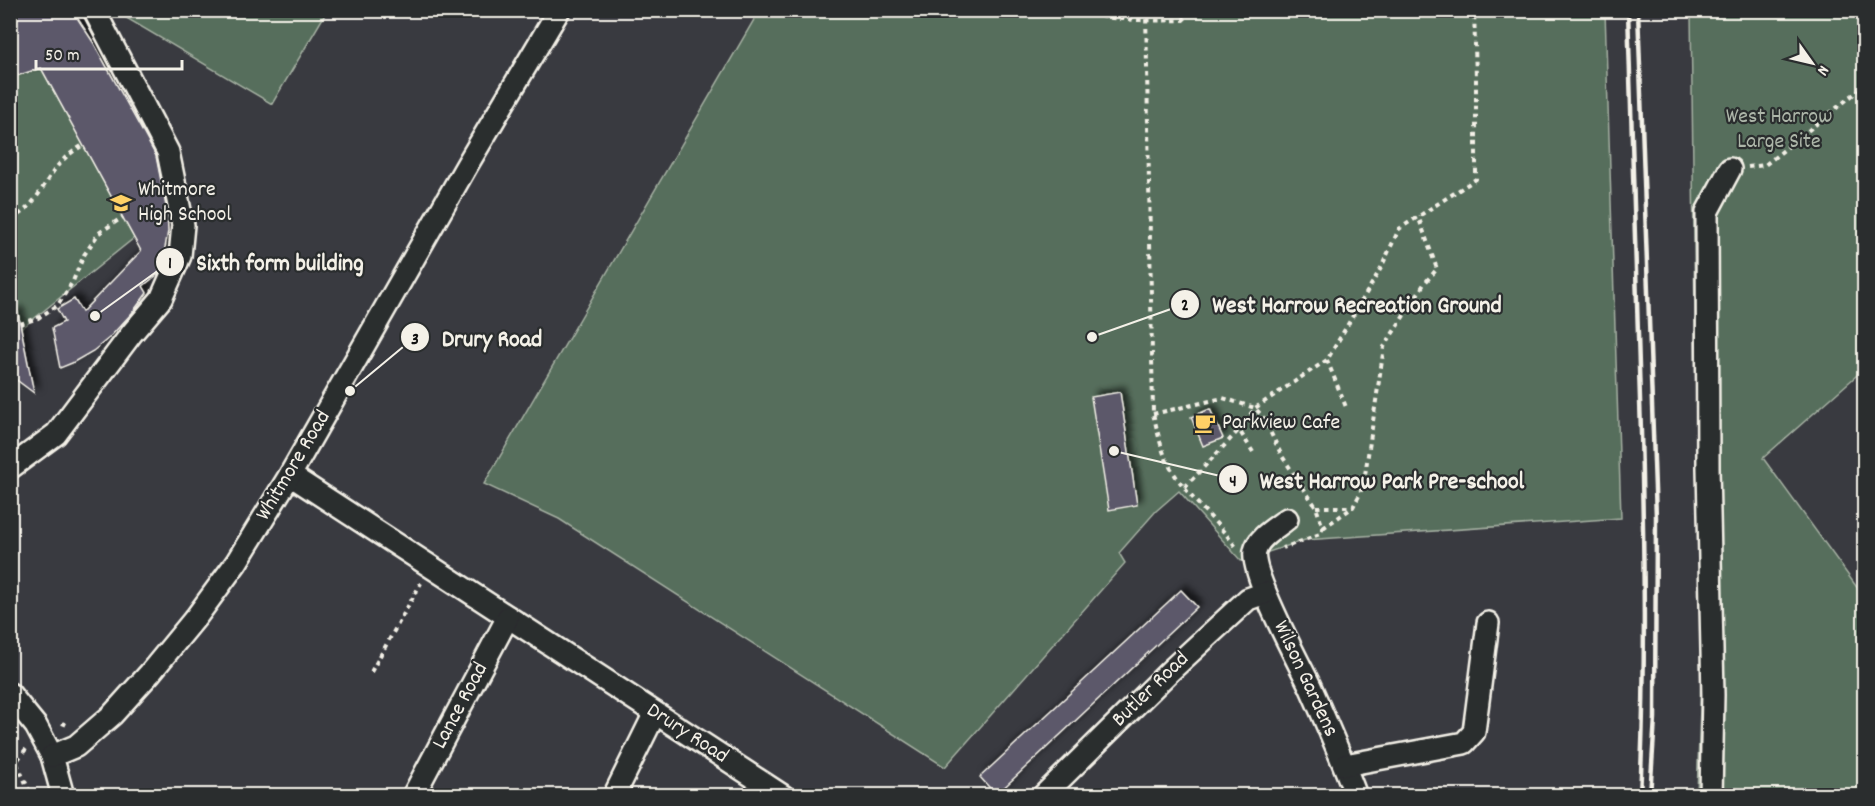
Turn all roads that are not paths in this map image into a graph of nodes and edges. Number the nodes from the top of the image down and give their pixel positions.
1 (94, 10) edge
2 (559, 10) edge
3 (1730, 169) road end
4 (10, 468) edge
5 (290, 475) junction
6 (1287, 519) dead end
7 (1265, 593) junction
8 (508, 617) junction
9 (1488, 623) dead end
10 (10, 694) edge
11 (656, 713) junction
12 (52, 756) junction
13 (1345, 765) junction
14 (63, 795) edge
15 (413, 795) edge
16 (614, 795) edge
17 (783, 795) edge
18 (1042, 795) edge
19 (1356, 795) edge
20 (1711, 795) edge

1 - 4 street
2 - 5 street, Whitmore Road
3 - 20 street
5 - 8 street, Drury Road
5 - 12 street, Whitmore Road
6 - 7 street, Wilson Gardens
7 - 13 street, Wilson Gardens
7 - 18 street, Butler Road
8 - 11 street, Drury Road
8 - 15 street, Lance Road
9 - 13 street, Wilson Gardens
10 - 12 street
11 - 16 street
11 - 17 street, Drury Road
12 - 14 street
13 - 19 street, Wilson Gardens

